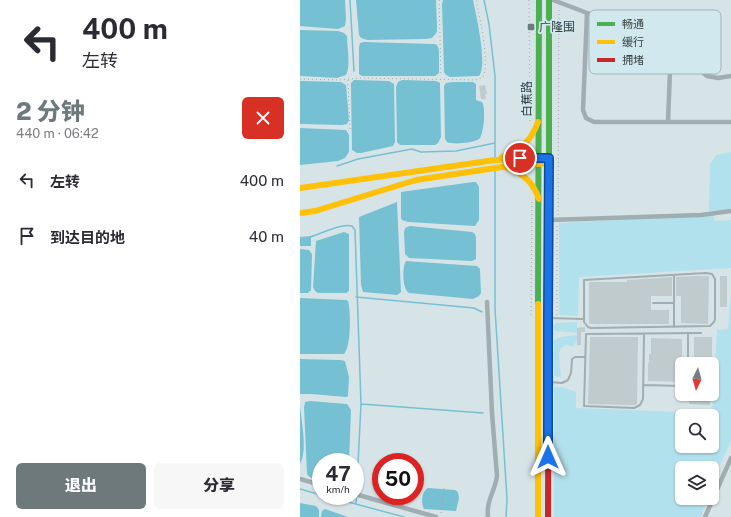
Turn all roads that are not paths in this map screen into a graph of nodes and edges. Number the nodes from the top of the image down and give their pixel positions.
1 (538, 0) edge
2 (549, 0) edge
3 (553, 0) edge
4 (587, 13) joint
5 (669, 74) edge
6 (705, 74) edge
7 (731, 76) edge
8 (538, 122) junction
9 (668, 122) junction
10 (731, 122) edge
11 (495, 160) junction
12 (539, 160) junction
13 (549, 160) junction
14 (502, 167) junction
15 (300, 188) edge
16 (539, 199) junction
17 (731, 211) edge
18 (300, 213) edge
19 (549, 220) junction
20 (674, 275) junction
21 (487, 302) dead end
22 (653, 303) dead end
23 (674, 303) junction
24 (548, 318) junction
25 (584, 319) junction
26 (674, 327) junction
27 (688, 333) junction
28 (701, 333) dead end
29 (644, 334) junction
30 (585, 357) junction
31 (688, 357) edge
32 (548, 382) junction
33 (643, 385) junction
34 (675, 386) edge
35 (731, 458) edge
36 (300, 479) edge
37 (312, 482) edge
38 (364, 497) edge
39 (436, 517) edge
40 (488, 517) edge
41 (538, 517) edge
42 (548, 517) edge
43 (705, 517) edge

1 - 8 main road, 白蕉路
2 - 13 main road
3 - 4 street
4 - 9 street
5 - 9 street
6 - 7 street
8 - 11 main road
8 - 12 main road, 白蕉路
9 - 10 street
11 - 12 main road
11 - 15 main road
12 - 13 main road
12 - 14 main road
12 - 16 main road, 白蕉路
13 - 19 main road
14 - 16 main road
14 - 18 main road
16 - 41 main road, 白蕉路
17 - 19 street
19 - 24 main road
20 - 23 lane
20 - 25 lane
20 - 26 lane
21 - 40 street
22 - 23 lane
23 - 26 lane
24 - 25 lane
24 - 32 main road
25 - 26 lane
27 - 28 lane
27 - 29 lane
27 - 31 lane
29 - 30 lane
29 - 33 lane
30 - 32 lane
30 - 33 lane
32 - 42 main road
33 - 34 lane
35 - 43 street
36 - 37 street
38 - 39 street

